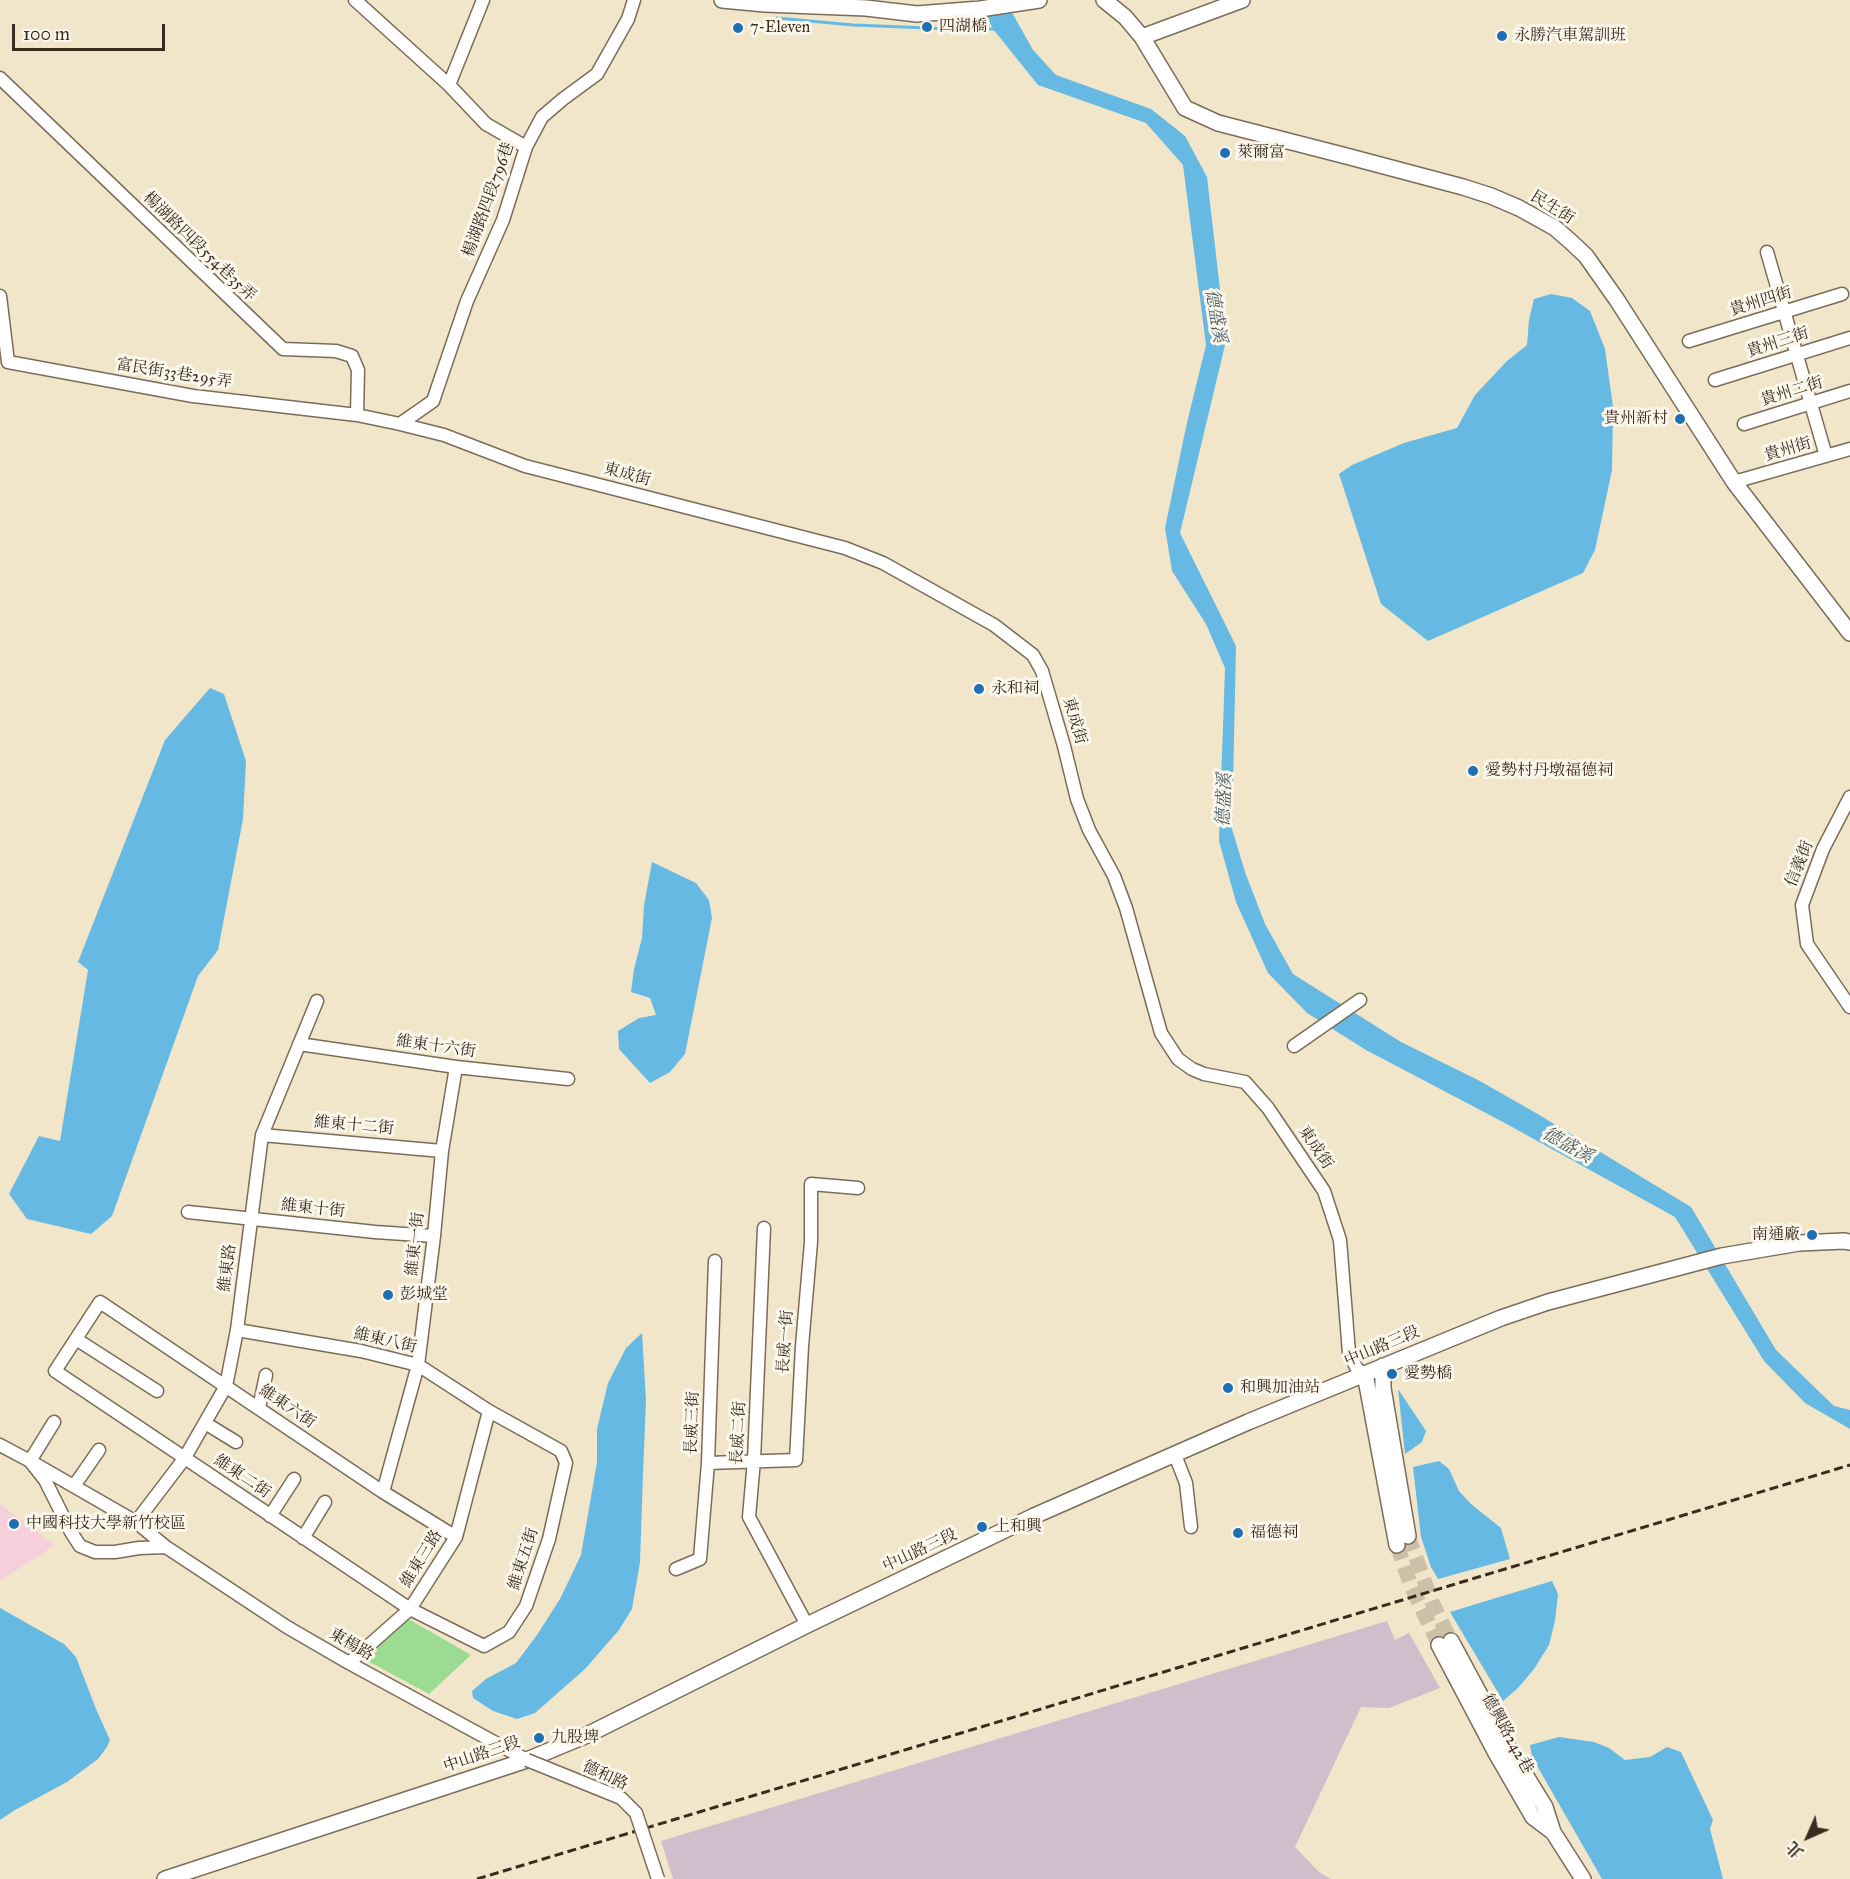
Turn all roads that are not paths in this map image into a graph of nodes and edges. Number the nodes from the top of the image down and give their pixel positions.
1 (356, 0) edge
2 (483, 0) edge
3 (634, 0) edge
4 (722, 0) edge
5 (1039, 0) edge
6 (1104, 0) edge
7 (1242, 0) edge
8 (876, 5) edge
9 (1142, 37) junction
10 (0, 78) edge
11 (449, 85) junction
12 (526, 147) junction
13 (1767, 252) dead end
14 (1842, 294) dead end
15 (0, 296) edge
16 (1784, 312) junction
17 (1850, 338) edge
18 (1689, 341) dead end
19 (1796, 355) junction
20 (1715, 380) dead end
21 (1850, 391) edge
22 (1811, 404) junction
23 (357, 415) junction
24 (400, 424) junction
25 (1744, 424) dead end
26 (1850, 449) edge
27 (1826, 456) junction
28 (1734, 482) junction
29 (1850, 633) edge
30 (1850, 797) edge
31 (317, 1001) dead end
32 (1355, 1003) dead end
33 (1850, 1007) edge
34 (299, 1044) junction
35 (1294, 1046) dead end
36 (456, 1067) junction
37 (568, 1079) dead end
38 (262, 1135) junction
39 (442, 1151) junction
40 (858, 1188) dead end
41 (188, 1212) dead end
42 (251, 1219) junction
43 (764, 1228) dead end
44 (434, 1236) junction
45 (1850, 1242) edge
46 (715, 1261) dead end
47 (100, 1302) joint
48 (237, 1330) junction
49 (76, 1339) junction
50 (418, 1365) junction
51 (1383, 1366) junction
52 (1365, 1374) junction
53 (266, 1375) dead end
54 (226, 1386) junction
55 (157, 1392) dead end
56 (259, 1408) junction
57 (489, 1411) junction
58 (54, 1422) dead end
59 (205, 1423) junction
60 (236, 1442) dead end
61 (0, 1445) edge
62 (99, 1450) dead end
63 (1175, 1455) junction
64 (184, 1459) junction
65 (754, 1460) junction
66 (30, 1461) junction
67 (566, 1463) joint
68 (708, 1463) junction
69 (294, 1479) dead end
70 (74, 1486) junction
71 (383, 1492) junction
72 (325, 1502) dead end
73 (270, 1516) junction
74 (136, 1522) junction
75 (1191, 1527) dead end
76 (303, 1538) junction
77 (456, 1538) junction
78 (166, 1547) junction
79 (676, 1569) dead end
80 (410, 1609) junction
81 (807, 1624) junction
82 (1445, 1643) tunnel mouth
83 (484, 1646) joint
84 (349, 1663) junction
85 (527, 1760) junction
86 (165, 1879) edge
87 (658, 1879) edge
88 (1583, 1879) edge

1 - 11 street
2 - 11 street
3 - 12 street, 楊湖路四段796巷
4 - 8 street
5 - 8 street
6 - 9 street, 民生街
7 - 9 street
9 - 28 street, 民生街
10 - 23 street, 楊湖路四段554巷35弄
11 - 12 street
12 - 24 street, 楊湖路四段796巷
13 - 16 street
14 - 16 street, 貴州四街
15 - 23 street, 富民街33巷295弄
16 - 18 street, 貴州四街
16 - 19 street
17 - 19 street, 貴州三街
19 - 20 street, 貴州三街
19 - 22 street
21 - 22 street, 貴州二街
22 - 25 street, 貴州二街
22 - 27 street
23 - 24 street, 富民街33巷295弄
24 - 52 street, 東成街
26 - 27 street, 貴州街
27 - 28 street, 貴州街
28 - 29 street, 民生街
30 - 33 street, 信義街
31 - 34 street, 維東路
32 - 35 street
34 - 36 street, 維東十六街
34 - 38 street, 維東路
36 - 37 street, 維東十六街
36 - 39 street, 維東一街
38 - 39 street, 維東十二街
38 - 42 street, 維東路
39 - 44 street, 維東一街
40 - 65 street, 長威一街
41 - 42 street, 維東十街
42 - 44 street, 維東十街
42 - 48 street, 維東路
43 - 65 street, 長威二街
44 - 50 street, 維東一街
45 - 51 street, 中山路三段
46 - 68 street, 長威三街
47 - 49 street, 維東二街
47 - 54 street, 維東六街
48 - 50 street, 維東八街
48 - 54 street, 維東路
49 - 55 street
49 - 64 street, 維東二街
50 - 57 street, 維東八街
50 - 71 street, 維東一街
51 - 52 street, 中山路三段
51 - 52 street
52 - 63 street, 中山路三段
53 - 56 street
54 - 56 street, 維東六街
54 - 59 street, 維東路
56 - 71 street, 維東六街
57 - 67 street, 維東八街
57 - 77 street, 維東三路
58 - 66 street
59 - 60 street
59 - 64 street, 維東路
61 - 66 street, 東楊路
62 - 70 street
63 - 75 street
63 - 81 street, 中山路三段
64 - 73 street, 維東二街
64 - 74 street, 維東路
65 - 68 street, 長威一街
65 - 81 street, 長威二街
66 - 70 street, 東楊路
66 - 78 street, 東楊路
67 - 83 street, 維東五街
68 - 79 street, 長威三街
69 - 73 street
70 - 74 street, 東楊路
71 - 77 street, 維東六街
72 - 76 street
73 - 76 street, 維東二街
74 - 78 street, 東楊路
76 - 80 street, 維東二街
77 - 80 street, 維東三路
78 - 84 street, 東楊路
80 - 83 street, 維東二街
80 - 84 street, 維東三路
81 - 85 street, 中山路三段
82 - 88 street, 德興路242巷
84 - 85 street, 東楊路
85 - 86 street, 中山路三段
85 - 87 street, 德和路, bridge

